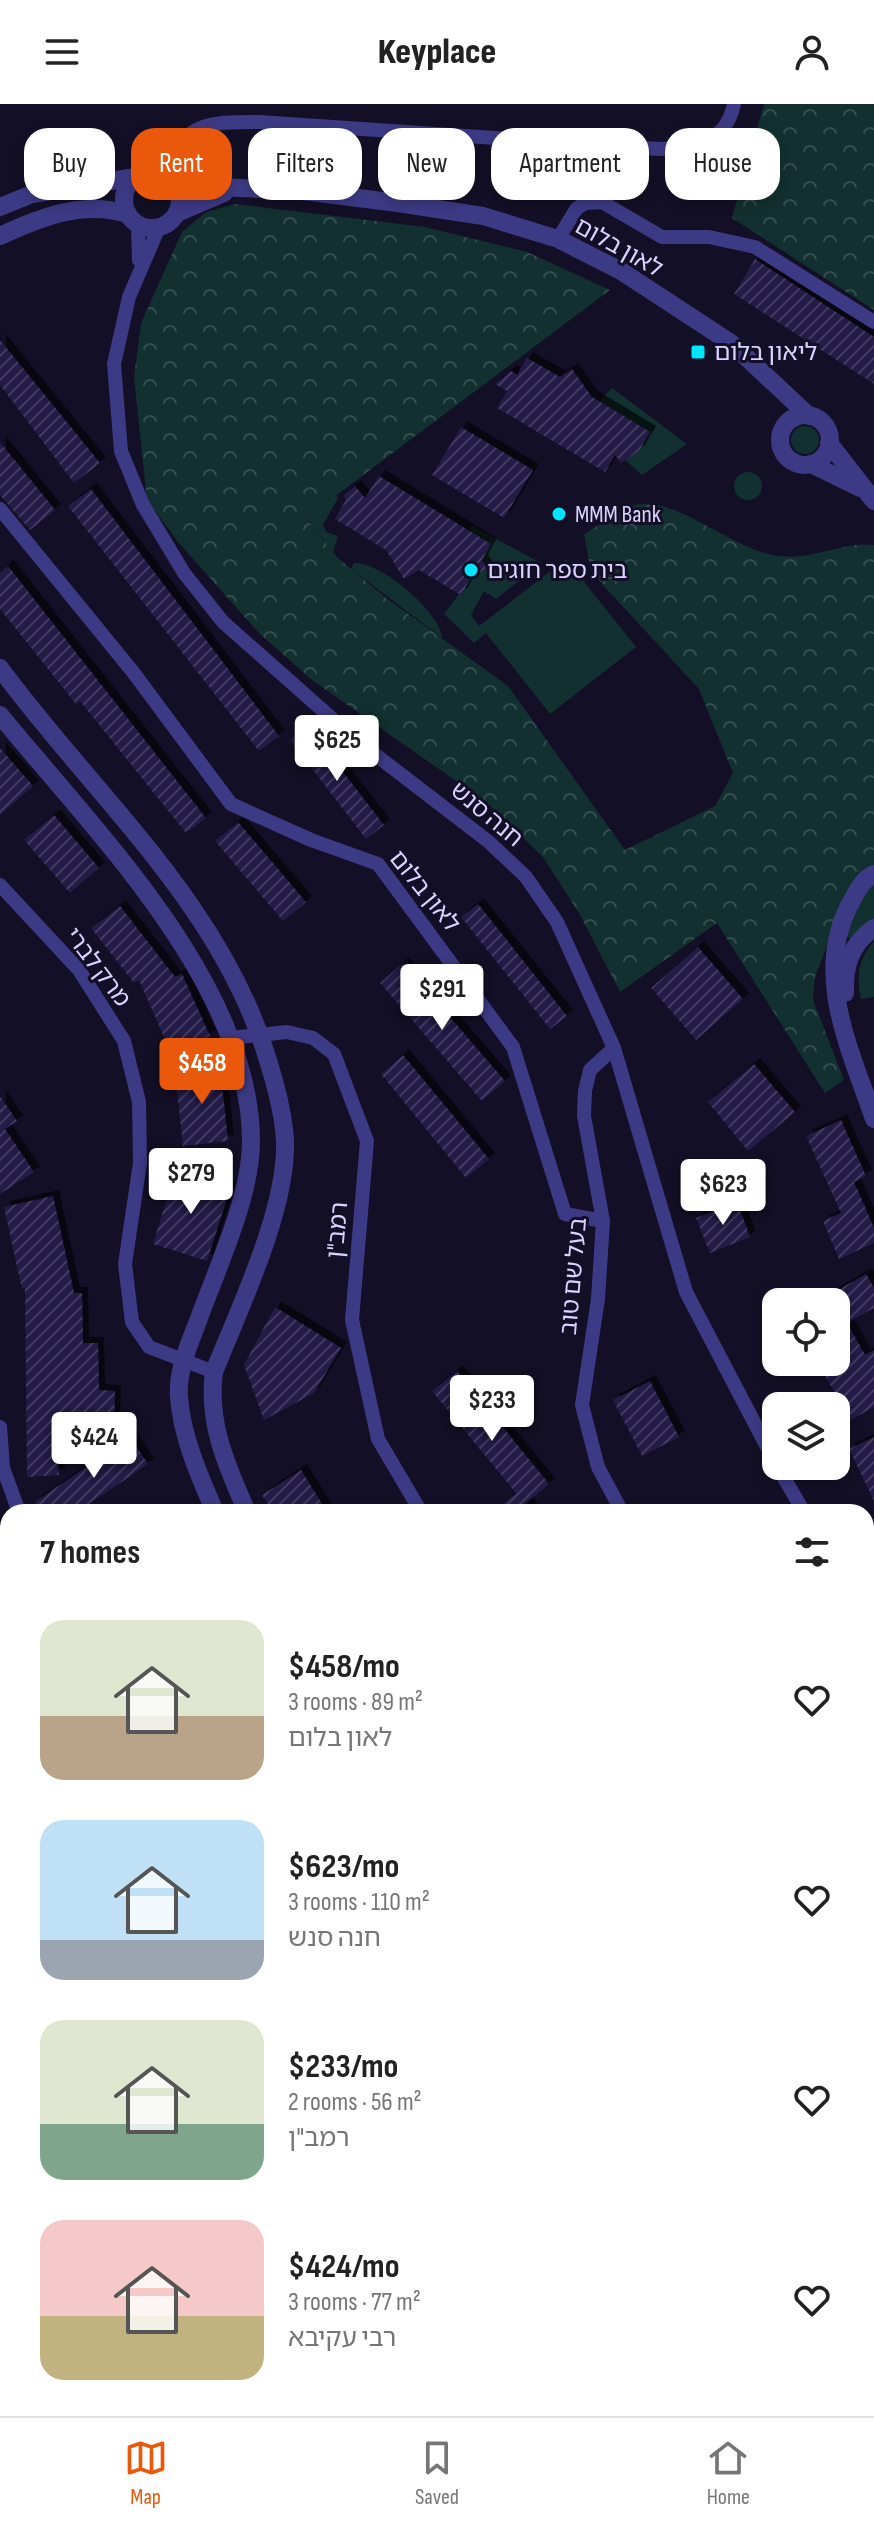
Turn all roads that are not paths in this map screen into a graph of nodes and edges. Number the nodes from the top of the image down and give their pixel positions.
1 (734, 104) edge
2 (201, 128) edge
3 (131, 178) edge
4 (131, 185) edge
5 (234, 190) joint
6 (180, 200) edge
7 (0, 207) edge
8 (177, 213) junction
9 (133, 219) junction
10 (159, 227) junction
11 (0, 236) edge
12 (558, 239) junction
13 (139, 268) junction
14 (874, 322) edge
15 (766, 377) junction
16 (809, 416) junction
17 (784, 426) junction
18 (829, 443) junction
19 (811, 464) junction
20 (872, 498) edge
21 (0, 509) edge
22 (0, 668) edge
23 (0, 715) edge
24 (874, 874) edge
25 (0, 885) edge
26 (874, 928) edge
27 (260, 1032) junction
28 (230, 1038) junction
29 (848, 1040) junction
30 (614, 1048) junction
31 (874, 1119) edge
32 (603, 1221) junction
33 (183, 1362) junction
34 (214, 1372) junction
35 (0, 1427) edge
36 (762, 1438) edge
37 (785, 1480) edge
38 (16, 1504) edge
39 (212, 1504) edge
40 (244, 1504) edge
41 (416, 1504) edge
42 (618, 1504) edge
43 (799, 1504) edge

1 - 2 street
3 - 7 street
4 - 9 street
5 - 8 street, לאון בלום
5 - 12 street, לאון בלום
6 - 8 street
8 - 10 street
9 - 10 street
9 - 11 street
9 - 13 street, חנה סנש
10 - 13 street, חנה סנש
12 - 14 street
12 - 15 street, לאון בלום
13 - 30 street, חנה סנש
15 - 16 street, לאון בלום
15 - 17 street, לאון בלום
16 - 17 street
16 - 18 street
17 - 19 street
18 - 19 street
18 - 20 street
19 - 20 street
21 - 32 street, לאון בלום
22 - 27 street
23 - 28 street
24 - 29 street
25 - 33 street, מרק לברי
26 - 29 street
27 - 28 street, רמב"ן
27 - 34 street
27 - 41 street, רמב"ן
28 - 33 street
29 - 31 street
30 - 32 street, בעל שם טוב
30 - 36 street, חנה סנש
32 - 42 street, בעל שם טוב
33 - 34 street, מרק לברי
33 - 39 street
34 - 40 street
35 - 38 street
37 - 43 street, חנה סנש

